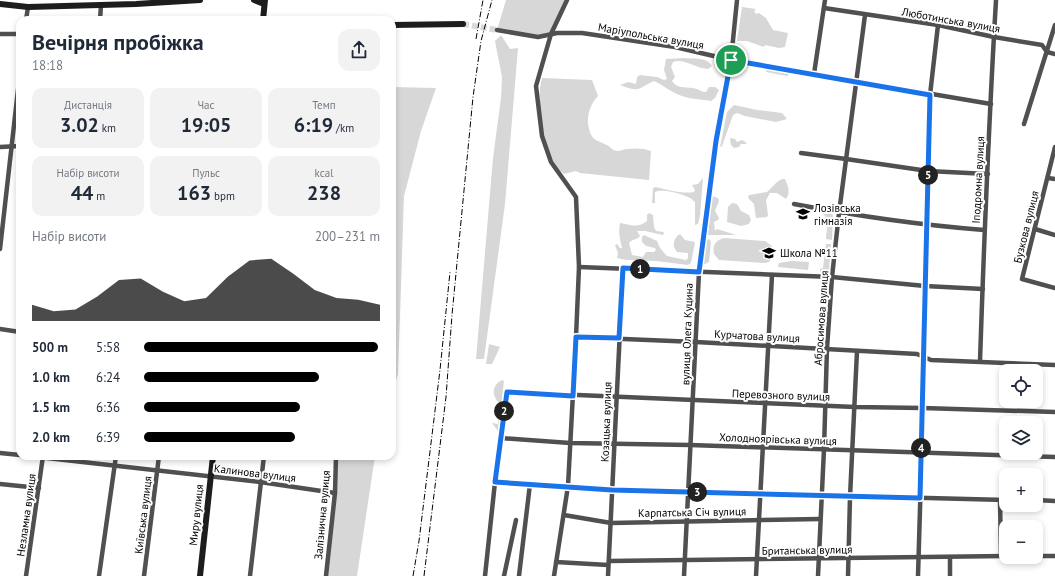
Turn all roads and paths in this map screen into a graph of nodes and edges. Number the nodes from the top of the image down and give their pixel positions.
1 (200, 0) edge
2 (254, 0) edge
3 (567, 0) edge
4 (737, 0) edge
5 (825, 0) edge
6 (996, 0) edge
7 (264, 2) edge
8 (0, 4) edge
9 (101, 5) junction
10 (28, 7) junction
11 (824, 8) junction
12 (865, 15) junction
13 (27, 16) edge
14 (100, 16) edge
15 (263, 16) edge
16 (463, 24) tunnel mouth
17 (396, 25) edge
18 (938, 25) junction
19 (1055, 25) edge
20 (497, 30) tunnel mouth
21 (0, 34) edge
22 (16, 34) edge
23 (551, 34) junction
24 (994, 37) junction
25 (1047, 52) junction
26 (1055, 54) edge
27 (731, 60) junction
28 (814, 74) junction
29 (857, 82) junction
30 (930, 95) junction
31 (991, 104) junction
32 (16, 105) edge
33 (1024, 124) dead end
34 (16, 146) edge
35 (0, 147) edge
36 (11, 147) junction
37 (1055, 147) edge
38 (801, 153) dead end
39 (846, 159) junction
40 (928, 171) junction
41 (988, 174) junction
42 (1048, 178) junction
43 (1055, 180) edge
44 (794, 204) dead end
45 (839, 213) junction
46 (926, 225) junction
47 (1035, 229) junction
48 (984, 230) junction
49 (1055, 235) edge
50 (0, 249) edge
51 (579, 267) junction
52 (623, 268) junction
53 (699, 272) junction
54 (772, 275) junction
55 (832, 277) junction
56 (925, 286) junction
57 (1055, 288) edge
58 (983, 289) junction
59 (0, 329) edge
60 (16, 331) edge
61 (576, 337) junction
62 (619, 338) junction
63 (696, 342) junction
64 (768, 345) junction
65 (827, 348) junction
66 (857, 351) junction
67 (923, 357) junction
68 (980, 361) junction
69 (1055, 365) edge
70 (573, 396) junction
71 (617, 398) junction
72 (693, 400) junction
73 (765, 403) junction
74 (825, 405) junction
75 (855, 407) junction
76 (923, 408) junction
77 (1055, 412) edge
78 (500, 438) junction
79 (570, 443) junction
80 (615, 443) junction
81 (690, 444) junction
82 (763, 447) junction
83 (824, 449) junction
84 (853, 450) junction
85 (0, 453) edge
86 (921, 453) junction
87 (16, 455) edge
88 (1055, 457) edge
89 (43, 460) edge
90 (67, 460) edge
91 (116, 460) edge
92 (158, 460) edge
93 (212, 460) edge
94 (263, 460) edge
95 (336, 460) edge
96 (115, 466) junction
97 (157, 471) junction
98 (210, 476) junction
99 (260, 482) junction
100 (495, 482) junction
101 (0, 484) edge
102 (530, 484) junction
103 (568, 486) junction
104 (39, 488) junction
105 (612, 490) junction
106 (688, 492) junction
107 (335, 493) junction
108 (761, 494) junction
109 (822, 496) junction
110 (850, 497) junction
111 (920, 498) junction
112 (999, 500) edge
113 (1043, 500) edge
114 (1055, 501) edge
115 (564, 515) junction
116 (820, 519) junction
117 (516, 520) dead end
118 (759, 520) junction
119 (687, 522) junction
120 (611, 523) junction
121 (999, 556) edge
122 (1043, 556) edge
123 (1055, 556) edge
124 (919, 557) junction
125 (950, 557) junction
126 (819, 558) junction
127 (848, 558) junction
128 (685, 559) junction
129 (757, 559) junction
130 (556, 562) junction
131 (608, 563) junction
132 (26, 576) edge
133 (99, 576) edge
134 (144, 576) edge
135 (200, 576) edge
136 (250, 576) edge
137 (326, 576) edge
138 (485, 576) edge
139 (504, 576) edge
140 (519, 576) edge
141 (554, 576) edge
142 (608, 576) edge
143 (684, 576) edge
144 (756, 576) edge
145 (818, 576) edge
146 (848, 576) edge
147 (918, 576) edge
148 (950, 576) edge

1 - 9 street
2 - 7 street
3 - 23 street
4 - 27 street, вулиця Олега Куцина
5 - 11 street
6 - 24 street, Іподромна вулиця
7 - 15 street
8 - 10 street
9 - 10 street
9 - 14 street
10 - 13 street
11 - 12 street, Люботинська вулиця
11 - 28 street
12 - 18 street, Люботинська вулиця
12 - 29 street, Абросимова вулиця
16 - 17 street
18 - 24 street, Люботинська вулиця
18 - 30 street
19 - 25 street
20 - 23 street, Маріупольська вулиця
21 - 22 street
23 - 27 street, Маріупольська вулиця
23 - 51 street
24 - 25 street, Люботинська вулиця
24 - 31 street, Іподромна вулиця
25 - 26 street, Люботинська вулиця
25 - 33 street
27 - 28 street, Маріупольська вулиця
27 - 53 street, вулиця Олега Куцина
28 - 29 street, Маріупольська вулиця
29 - 30 street, Маріупольська вулиця
29 - 39 street, Абросимова вулиця
30 - 31 street, Маріупольська вулиця
30 - 40 street
31 - 41 street, Іподромна вулиця
32 - 36 street
34 - 36 street
35 - 36 street
36 - 50 street
37 - 42 street, Бузкова вулиця
38 - 39 street
39 - 40 street
39 - 45 street, Абросимова вулиця
40 - 41 street
40 - 46 street
41 - 48 street, Іподромна вулиця
42 - 43 street
42 - 47 street, Бузкова вулиця
44 - 45 street
45 - 46 street
45 - 55 street, Абросимова вулиця
46 - 48 street
46 - 56 street
47 - 49 street
47 - 57 street, Бузкова вулиця
48 - 58 street, Іподромна вулиця
51 - 52 street
51 - 61 street
52 - 53 street
52 - 62 street, Козацька вулиця
53 - 54 street
53 - 63 street, вулиця Олега Куцина
54 - 55 street
54 - 64 street
55 - 56 street
55 - 65 street, Абросимова вулиця
56 - 58 street
56 - 67 street
58 - 68 street, Іподромна вулиця
59 - 60 street
61 - 62 street, Курчатова вулиця
61 - 70 street
62 - 63 street, Курчатова вулиця
62 - 71 street, Козацька вулиця
63 - 64 street, Курчатова вулиця
63 - 72 street, вулиця Олега Куцина
64 - 65 street, Курчатова вулиця
64 - 73 street
65 - 66 street, Курчатова вулиця
65 - 74 street, Абросимова вулиця
66 - 67 street, Курчатова вулиця
66 - 75 street
67 - 68 street, Курчатова вулиця
67 - 76 street
68 - 69 street, Курчатова вулиця
70 - 71 street, Перевозного вулиця
70 - 78 street, Перевозного вулиця
70 - 79 street
71 - 72 street, Перевозного вулиця
71 - 80 street, Козацька вулиця
72 - 73 street, Перевозного вулиця
72 - 81 street, вулиця Олега Куцина
73 - 74 street, Перевозного вулиця
73 - 82 street
74 - 75 street, Перевозного вулиця
74 - 83 street, Абросимова вулиця
75 - 76 street, Перевозного вулиця
75 - 84 street
76 - 77 street, Перевозного вулиця
76 - 86 street
78 - 79 street, Холодноярівська вулиця
78 - 100 street
79 - 80 street, Холодноярівська вулиця
79 - 103 street
80 - 81 street, Холодноярівська вулиця
80 - 105 street, Козацька вулиця
81 - 82 street, Холодноярівська вулиця
81 - 106 street, вулиця Олега Куцина
82 - 83 street, Холодноярівська вулиця
82 - 108 street
83 - 84 street, Холодноярівська вулиця
83 - 109 street, Абросимова вулиця
84 - 86 street, Холодноярівська вулиця
84 - 110 street
85 - 87 street
86 - 88 street, Холодноярівська вулиця
86 - 111 street
89 - 104 street, Незламна вулиця
90 - 96 street, Калинова вулиця
91 - 96 street
92 - 97 street, Київська вулиця
93 - 98 street, Миру вулиця
94 - 99 street
95 - 107 street, Залізнична вулиця
96 - 97 street, Калинова вулиця
96 - 133 street
97 - 98 street, Калинова вулиця
97 - 134 street, Київська вулиця
98 - 99 street, Калинова вулиця
98 - 135 street, Миру вулиця
99 - 107 street, Калинова вулиця
99 - 136 street
100 - 102 street
100 - 138 street
101 - 104 street
102 - 103 street
102 - 140 street
103 - 105 street
103 - 115 street
104 - 132 street, Незламна вулиця
105 - 106 street
105 - 120 street, Козацька вулиця
106 - 108 street
106 - 119 street, вулиця Олега Куцина
107 - 137 street, Залізнична вулиця
108 - 109 street
108 - 118 street
109 - 110 street
109 - 116 street, Абросимова вулиця
110 - 111 street
110 - 127 street
111 - 112 street
111 - 124 street
113 - 114 street
115 - 120 street, Карпатська Січ вулиця
115 - 130 street
116 - 118 street, Карпатська Січ вулиця
116 - 126 street, Абросимова вулиця
117 - 139 street
118 - 119 street, Карпатська Січ вулиця
118 - 129 street
119 - 120 street, Карпатська Січ вулиця
119 - 128 street, вулиця Олега Куцина
120 - 131 street, Козацька вулиця
121 - 125 street, Британська вулиця
122 - 123 street
124 - 125 street, Британська вулиця
124 - 127 street, Британська вулиця
124 - 147 street
125 - 148 street
126 - 127 street, Британська вулиця
126 - 129 street, Британська вулиця
126 - 145 street, Абросимова вулиця
127 - 146 street
128 - 129 street, Британська вулиця
128 - 131 street, Британська вулиця
128 - 143 street, вулиця Олега Куцина
129 - 144 street
130 - 131 street, Британська вулиця
130 - 141 street
131 - 142 street, Козацька вулиця

